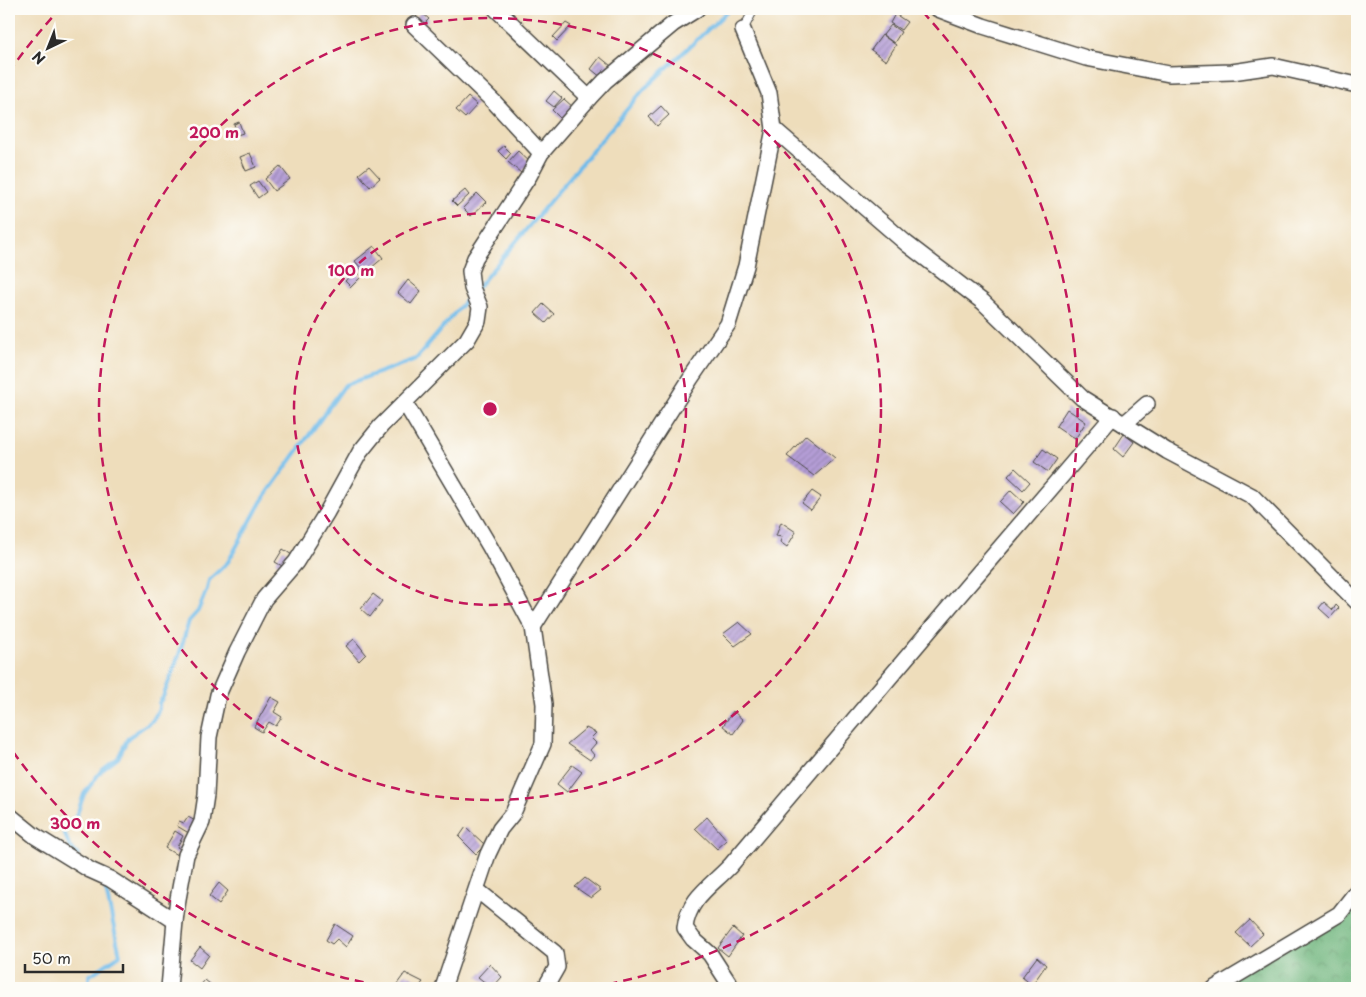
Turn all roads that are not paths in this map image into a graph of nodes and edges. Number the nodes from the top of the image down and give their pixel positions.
1 (496, 9) edge
2 (697, 9) edge
3 (754, 9) edge
4 (938, 9) edge
5 (414, 25) dead end
6 (743, 30) joint
7 (1357, 85) edge
8 (589, 98) junction
9 (774, 129) junction
10 (542, 153) junction
11 (405, 403) junction
12 (1147, 404) dead end
13 (1118, 420) junction
14 (1357, 602) edge
15 (533, 628) junction
16 (9, 815) edge
17 (477, 890) junction
18 (1357, 891) edge
19 (175, 921) junction
20 (169, 988) edge
21 (442, 988) edge
22 (545, 988) edge
23 (732, 988) edge
24 (1215, 988) edge

1 - 8 street
2 - 8 street
3 - 6 lane
4 - 7 street
5 - 10 street
6 - 9 street
8 - 10 street
9 - 13 street
9 - 15 street
10 - 11 street
11 - 15 street
11 - 19 street
12 - 13 street
13 - 14 street
13 - 23 street
15 - 17 street
16 - 19 street
17 - 21 street
17 - 22 street
18 - 24 street
19 - 20 street

